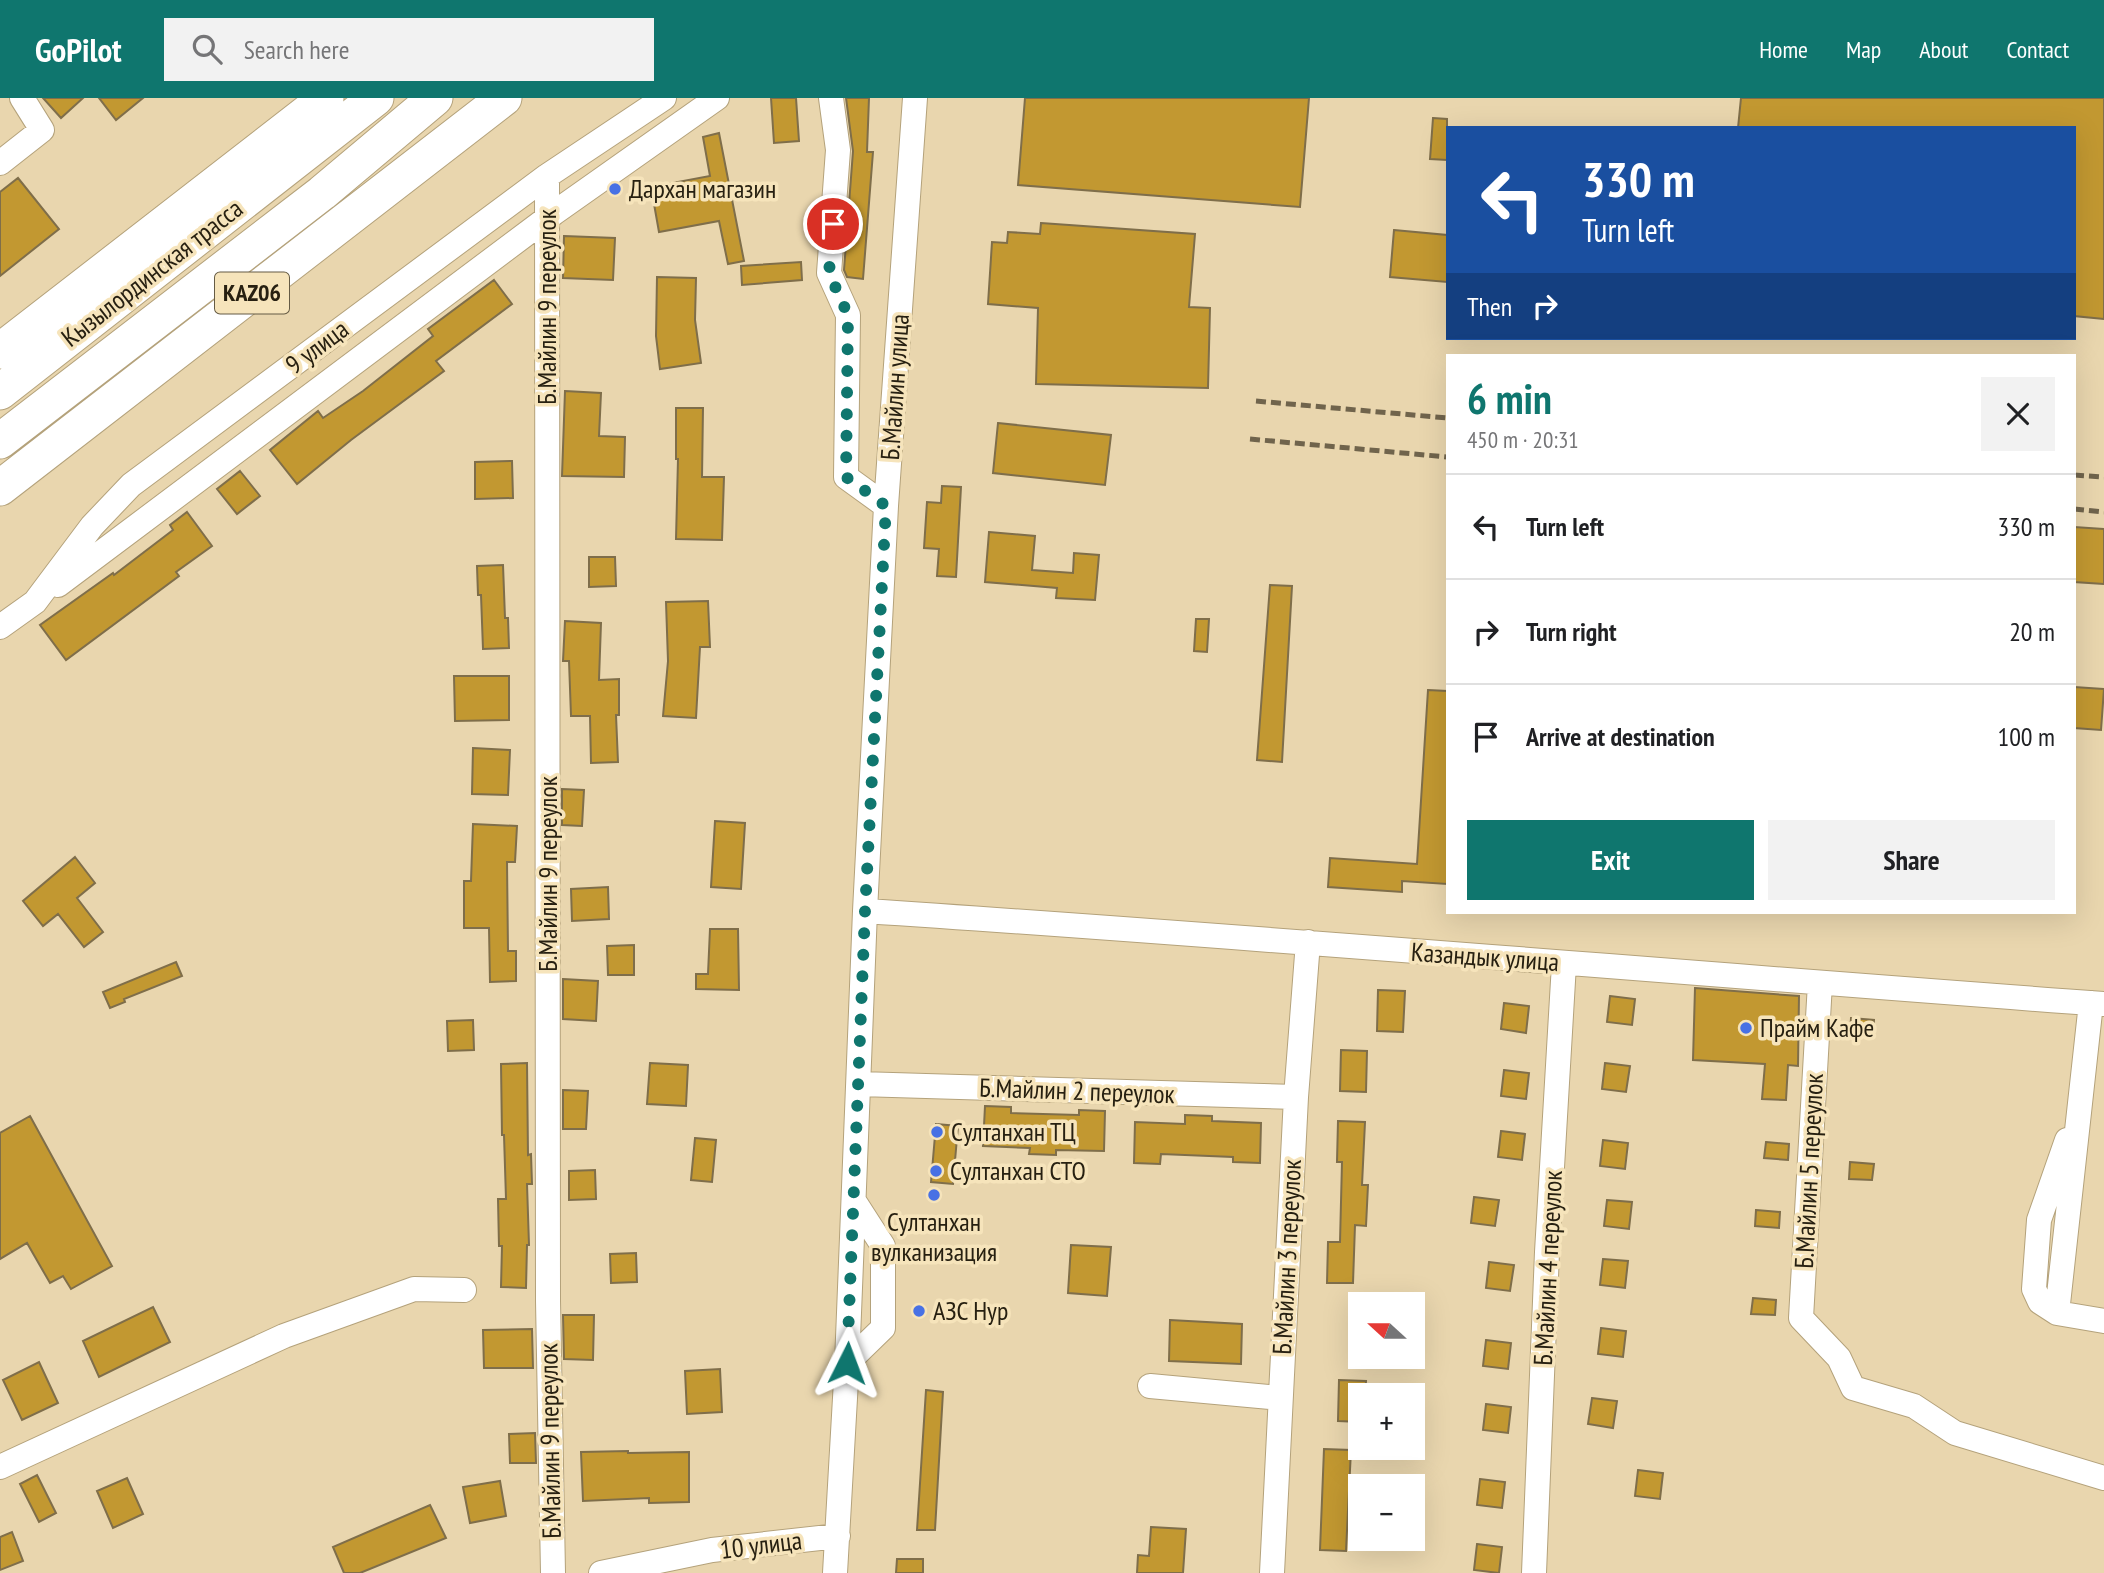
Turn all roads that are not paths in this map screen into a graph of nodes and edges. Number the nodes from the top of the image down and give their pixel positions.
1 (22, 98) edge
2 (326, 98) edge
3 (376, 98) edge
4 (435, 98) edge
5 (504, 98) edge
6 (664, 98) edge
7 (717, 98) edge
8 (831, 98) edge
9 (902, 98) edge
10 (915, 98) edge
11 (0, 163) edge
12 (911, 167) junction
13 (547, 176) junction
14 (547, 218) junction
15 (0, 351) edge
16 (0, 392) edge
17 (0, 441) edge
18 (0, 488) edge
19 (886, 506) junction
20 (35, 602) junction
21 (0, 627) edge
22 (865, 911) junction
23 (1308, 942) junction
24 (1564, 964) junction
25 (1820, 983) junction
26 (2098, 1003) edge
27 (859, 1084) junction
28 (1296, 1097) junction
29 (854, 1201) junction
30 (464, 1290) dead end
31 (2104, 1321) edge
32 (847, 1363) junction
33 (1150, 1386) dead end
34 (1280, 1398) junction
35 (0, 1467) edge
36 (2104, 1478) edge
37 (838, 1536) junction
38 (711, 1561) edge
39 (553, 1573) edge
40 (601, 1573) edge
41 (835, 1573) edge
42 (1272, 1573) edge
43 (1534, 1573) edge

1 - 11 street
2 - 15 highway
3 - 16 highway, Кызылординская трасса / KАZ06
4 - 17 highway, Кызылординская трасса / KАZ06
5 - 18 highway, KАZ06
6 - 13 street, 9 улица
7 - 14 street
8 - 19 street
9 - 12 street
10 - 12 street
12 - 19 street, Б.Майлин улица
13 - 14 street, Б.Майлин 9 переулок
13 - 20 street, 9 улица
14 - 20 street
14 - 39 street, Б.Майлин 9 переулок
19 - 22 street, Б.Майлин улица
20 - 21 street, 9 улица
22 - 23 street, Казандык улица
22 - 27 street, Б.Майлин улица
23 - 24 street, Казандык улица
23 - 28 street, Б.Майлин 3 переулок
24 - 25 street, Казандык улица
24 - 43 street, Б.Майлин 4 переулок
25 - 26 street, Казандык улица
25 - 36 street, Б.Майлин 5 переулок
26 - 31 street
27 - 28 street, Б.Майлин 2 переулок
27 - 29 street, Б.Майлин улица
28 - 34 street, Б.Майлин 3 переулок
29 - 32 street, Б.Майлин улица
29 - 32 street
30 - 35 street
32 - 37 street, Б.Майлин улица
33 - 34 street
34 - 42 street, Б.Майлин 3 переулок
37 - 38 street, 10 улица
37 - 41 street, Б.Майлин улица
38 - 40 street, 10 улица

